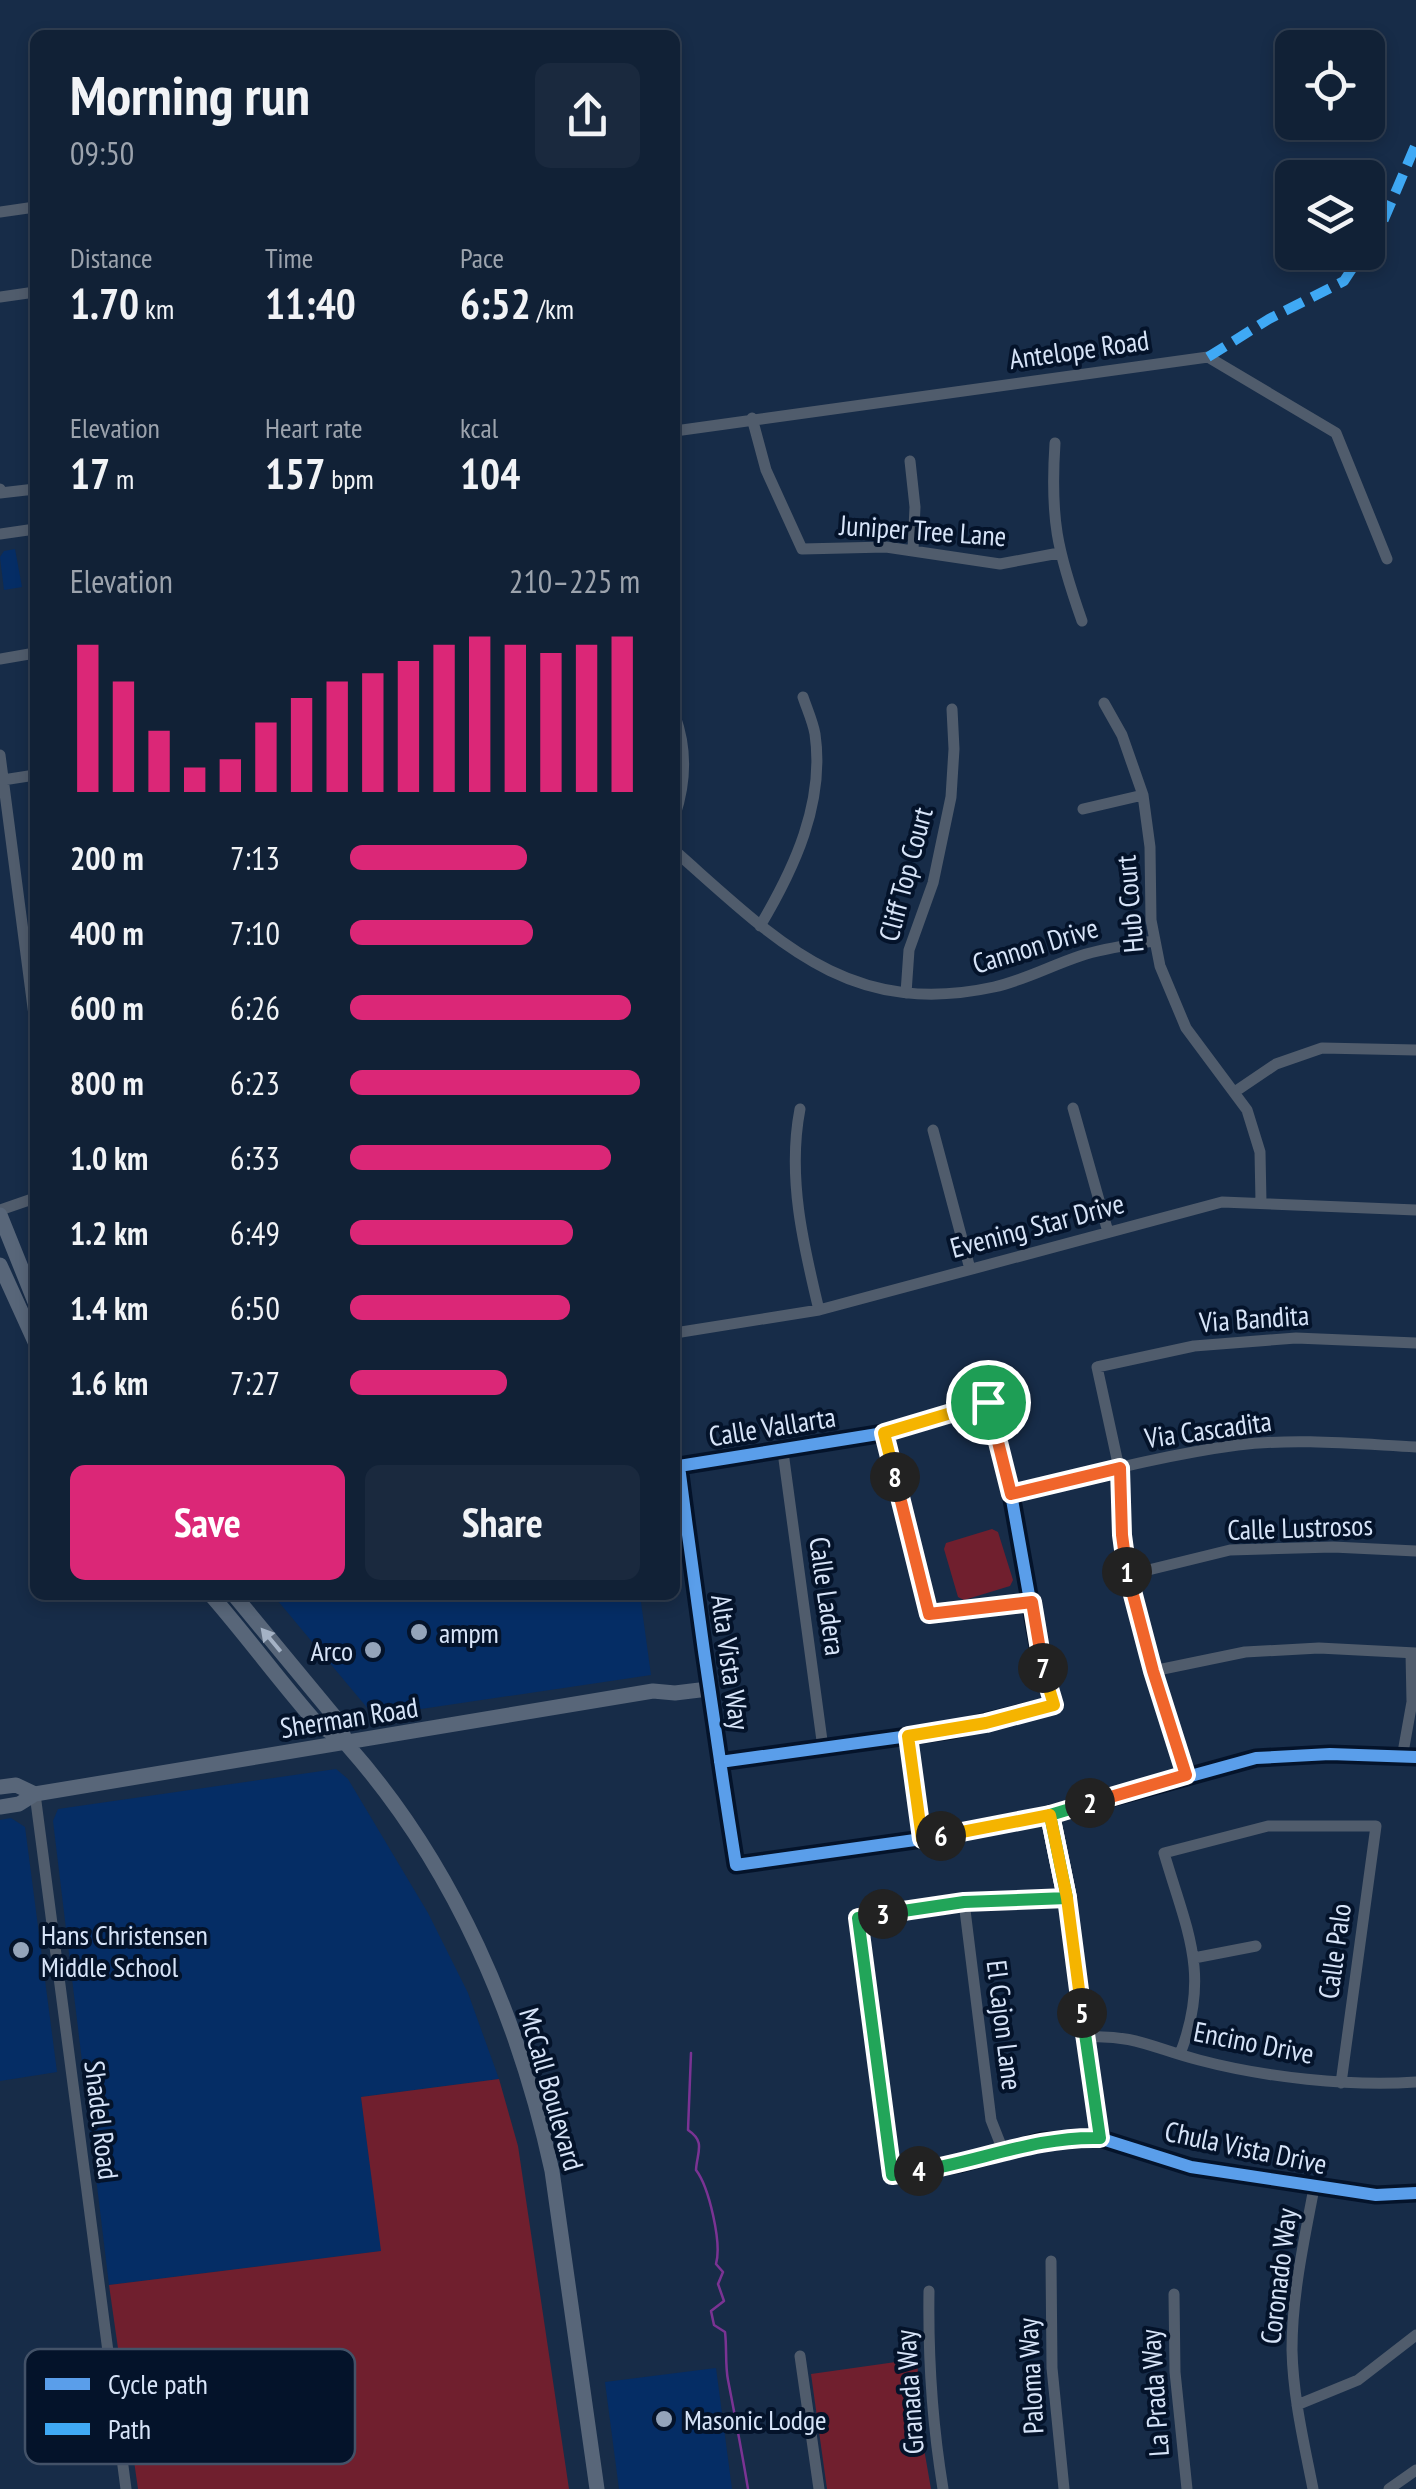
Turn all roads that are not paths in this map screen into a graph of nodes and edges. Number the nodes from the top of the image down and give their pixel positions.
1 (30, 208) edge
2 (0, 212) edge
3 (30, 293) edge
4 (0, 298) edge
5 (752, 418) junction
6 (680, 429) edge
7 (1055, 443) dead end
8 (910, 461) dead end
9 (0, 489) edge
10 (30, 490) edge
11 (30, 530) edge
12 (0, 534) edge
13 (912, 550) junction
14 (1058, 553) junction
15 (1387, 558) dead end
16 (1082, 621) dead end
17 (30, 654) edge
18 (0, 658) edge
19 (803, 697) dead end
20 (1104, 703) dead end
21 (952, 708) dead end
22 (680, 739) edge
23 (0, 756) edge
24 (30, 775) edge
25 (3, 780) junction
26 (1144, 795) junction
27 (680, 796) edge
28 (1083, 808) dead end
29 (680, 855) edge
30 (760, 926) junction
31 (1154, 941) junction
32 (30, 985) edge
33 (906, 993) junction
34 (1416, 1050) edge
35 (1236, 1091) junction
36 (1073, 1108) dead end
37 (800, 1109) dead end
38 (933, 1130) dead end
39 (30, 1200) edge
40 (1261, 1202) junction
41 (1416, 1210) edge
42 (0, 1212) edge
43 (1108, 1232) junction
44 (0, 1265) edge
45 (970, 1269) junction
46 (30, 1289) edge
47 (818, 1310) junction
48 (30, 1331) edge
49 (680, 1332) edge
50 (1416, 1343) edge
51 (884, 1433) junction
52 (1416, 1447) edge
53 (783, 1452) junction
54 (680, 1466) edge
55 (1120, 1468) junction
56 (680, 1474) edge
57 (1011, 1494) junction
58 (1416, 1551) edge
59 (1128, 1575) junction
60 (214, 1600) edge
61 (238, 1600) edge
62 (1032, 1602) junction
63 (1414, 1653) edge
64 (1153, 1671) junction
65 (708, 1689) junction
66 (908, 1736) junction
67 (346, 1743) junction
68 (823, 1748) junction
69 (1409, 1757) edge
70 (720, 1762) junction
71 (1186, 1775) junction
72 (0, 1787) edge
73 (35, 1794) junction
74 (0, 1807) edge
75 (1050, 1815) junction
76 (922, 1839) junction
77 (1067, 1898) junction
78 (964, 1902) junction
79 (1256, 1946) dead end
80 (1194, 1958) junction
81 (1086, 2036) junction
82 (1180, 2054) junction
83 (1416, 2082) edge
84 (1341, 2083) junction
85 (1100, 2138) junction
86 (1004, 2152) junction
87 (1314, 2188) junction
88 (1416, 2193) edge
89 (1052, 2261) dead end
90 (929, 2290) dead end
91 (1174, 2294) dead end
92 (1416, 2334) edge
93 (108, 2349) edge
94 (800, 2356) dead end
95 (1297, 2405) junction
96 (123, 2464) edge
97 (1416, 2470) edge
98 (126, 2489) edge
99 (597, 2489) edge
100 (818, 2489) edge
101 (943, 2489) edge
102 (1064, 2489) edge
103 (1187, 2489) edge
104 (1313, 2489) edge
105 (1389, 2489) edge

1 - 2 street
3 - 4 street
5 - 6 street, Antelope Road
5 - 13 street, Juniper Tree Lane
5 - 15 street, Antelope Road
7 - 14 street
8 - 13 street
9 - 10 street
11 - 12 street
13 - 14 street, Juniper Tree Lane
14 - 16 street
17 - 18 street
19 - 30 street
20 - 26 street, Hub Court
21 - 33 street, Cliff Top Court
22 - 27 street
23 - 25 street
24 - 25 street
25 - 32 street
26 - 28 street
26 - 31 street, Hub Court
29 - 30 street, Cannon Drive
30 - 33 street, Cannon Drive
31 - 33 street, Cannon Drive
31 - 35 street, Hub Court
34 - 35 street
35 - 40 street, Hub Court
36 - 43 street
37 - 47 street
38 - 45 street
39 - 42 street
40 - 41 street, Evening Star Drive
40 - 43 street, Evening Star Drive
42 - 46 street
43 - 45 street, Evening Star Drive
44 - 48 street
45 - 47 street, Evening Star Drive
47 - 49 street, Evening Star Drive
50 - 55 street, Via Bandita
51 - 53 street, Calle Vallarta
51 - 57 street, Calle Vallarta
51 - 62 street
52 - 55 street, Via Cascadita
53 - 54 street, Calle Vallarta
53 - 68 street, Calle Ladera
55 - 57 street, Via Cascadita
55 - 59 street
56 - 65 street, Alta Vista Way
57 - 62 street
58 - 59 street, Calle Lustrosos
59 - 64 street
60 - 67 street, McCall Boulevard
67 -> 61 street, McCall Boulevard
62 - 66 street
63 - 64 street
63 - 69 street
64 - 71 street
65 - 67 street, Sherman Road
65 - 70 street, Alta Vista Way
66 - 68 street
66 - 76 street
67 - 73 street, Sherman Road
67 - 99 street, McCall Boulevard
68 - 70 street
69 - 71 street
70 - 76 street, Alta Vista Way
71 - 75 street
72 - 73 street
73 - 74 street, Sherman Road
73 - 93 street, Shadel Road
75 - 76 street
75 - 77 street
77 - 78 street
77 - 81 street
78 - 86 street, El Cajon Lane
78 - 86 street, Chula Vista Drive
79 - 80 street
80 - 82 street
80 - 84 street, Calle Palo
81 - 82 street, Encino Drive
81 - 85 street
82 - 84 street, Encino Drive
83 - 84 street, Encino Drive
85 - 86 street, Chula Vista Drive
85 - 87 street, Chula Vista Drive
87 - 88 street, Chula Vista Drive
87 - 95 street, Coronado Way
89 - 102 street, Paloma Way
90 - 101 street, Granada Way
91 - 103 street, La Prada Way
92 - 95 street
94 - 100 street
95 - 104 street, Coronado Way
96 - 98 street, Shadel Road
97 - 105 street

